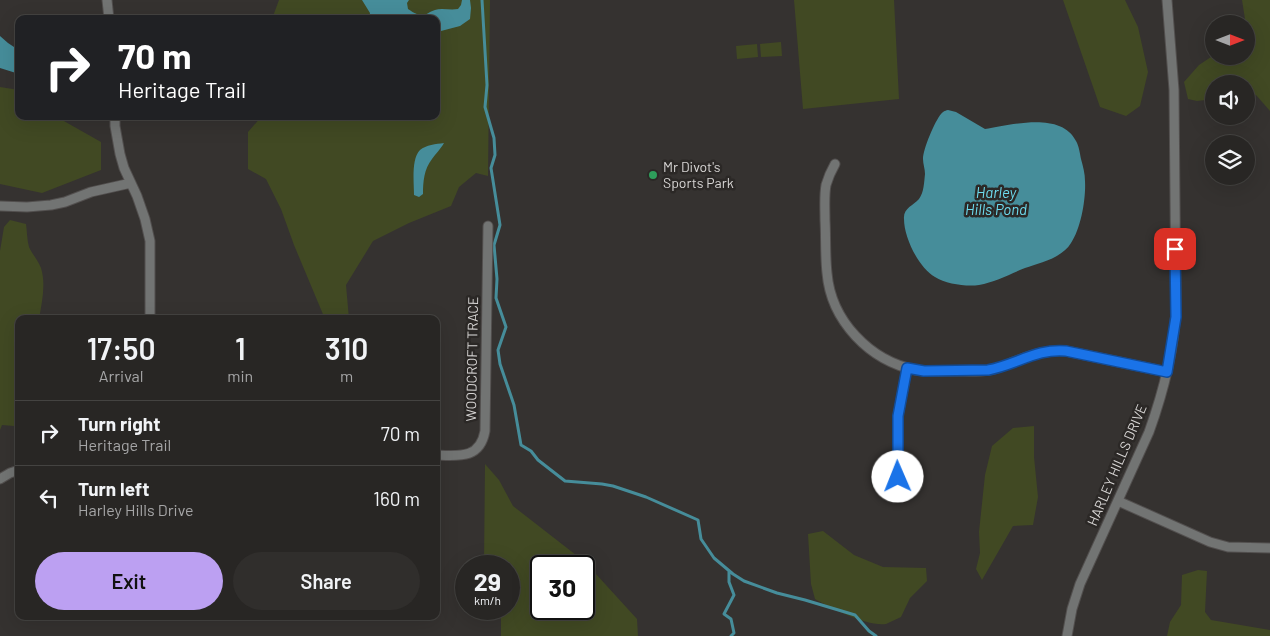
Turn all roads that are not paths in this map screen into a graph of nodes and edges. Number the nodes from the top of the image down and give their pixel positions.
1 (107, 0) edge
2 (1167, 0) edge
3 (109, 15) edge
4 (115, 120) edge
5 (835, 164) dead end
6 (131, 183) junction
7 (0, 206) edge
8 (488, 226) dead end
9 (150, 315) edge
10 (907, 368) junction
11 (1167, 372) junction
12 (440, 455) edge
13 (15, 471) edge
14 (898, 477) dead end
15 (0, 479) edge
16 (1118, 501) junction
17 (1270, 548) edge
18 (1066, 636) edge

1 - 3 street
2 - 11 street, HARLEY HILLS DRIVE
4 - 6 street
5 - 10 street
6 - 7 street
6 - 9 street
8 - 12 street, WOODCROFT TRACE
10 - 11 street
10 - 14 street
11 - 16 street, HARLEY HILLS DRIVE
13 - 15 street
16 - 17 street
16 - 18 street, HARLEY HILLS DRIVE

